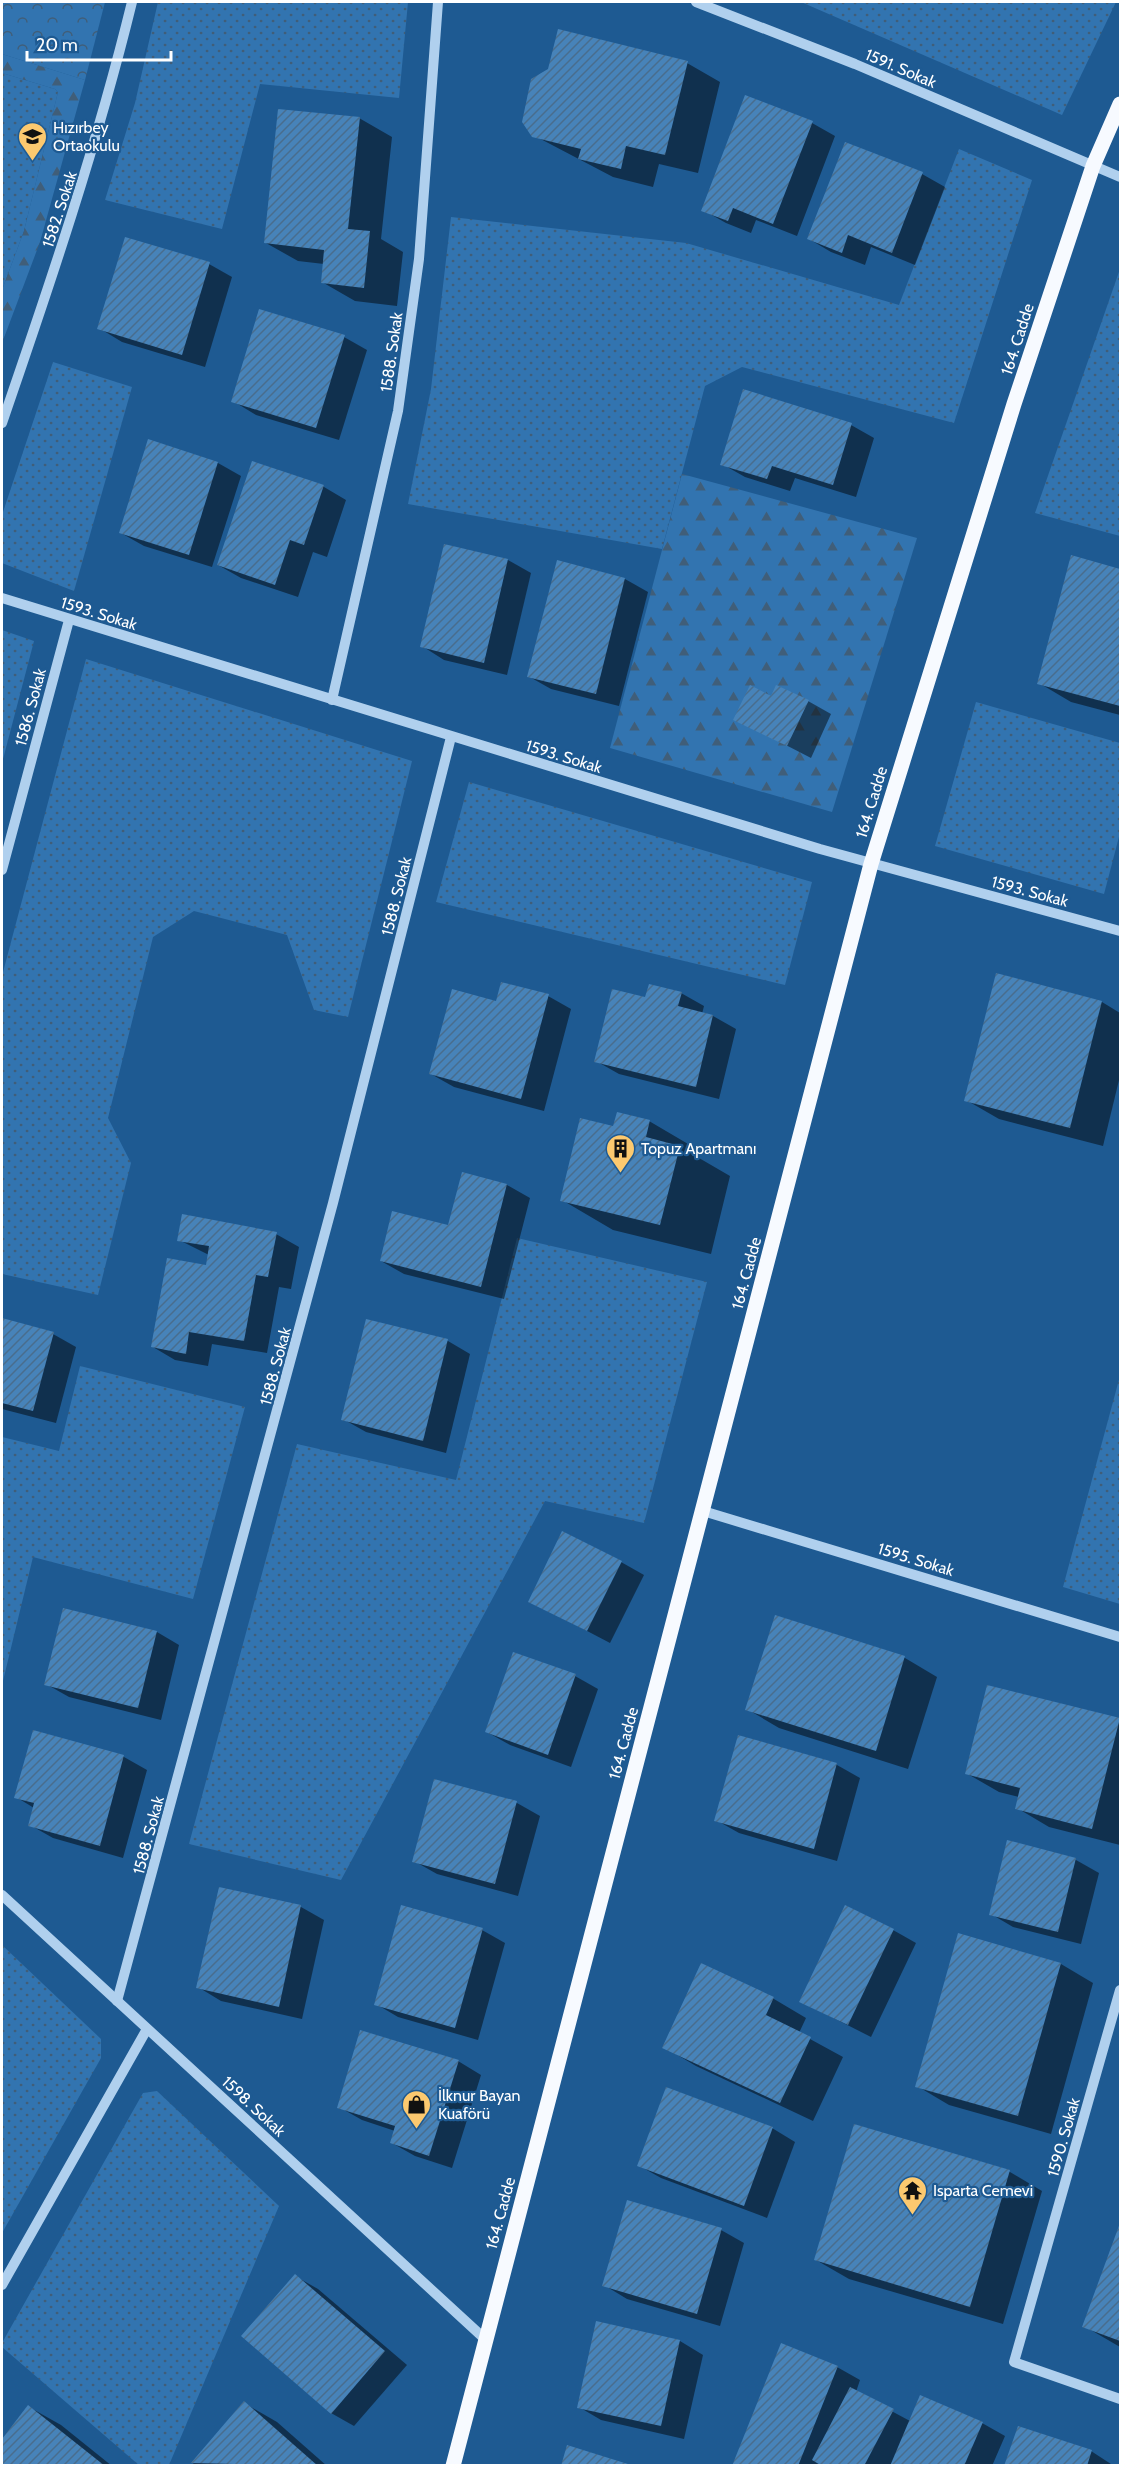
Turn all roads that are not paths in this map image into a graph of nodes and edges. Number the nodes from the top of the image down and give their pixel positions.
1 (132, 2) edge
2 (438, 2) edge
3 (696, 2) edge
4 (1120, 104) edge
5 (1093, 166) junction
6 (1120, 177) edge
7 (2, 423) edge
8 (2, 598) edge
9 (69, 620) junction
10 (332, 700) junction
11 (451, 737) junction
12 (871, 864) junction
13 (2, 870) edge
14 (1120, 931) edge
15 (703, 1511) junction
16 (1120, 1637) edge
17 (2, 1895) edge
18 (1120, 1990) edge
19 (117, 2001) junction
20 (1117, 2013) edge
21 (147, 2029) junction
22 (2, 2285) edge
23 (486, 2340) junction
24 (1120, 2399) edge
25 (453, 2466) edge

1 - 7 street, 1582. Sokak
2 - 10 street, 1588. Sokak
3 - 5 street, 1591. Sokak
4 - 5 main road, 164. Cadde
5 - 6 street, 1591. Sokak
5 - 12 main road, 164. Cadde
8 - 9 street, 1593. Sokak
9 - 10 street, 1593. Sokak
9 - 13 street, 1586. Sokak
10 - 11 street, 1593. Sokak
11 - 12 street, 1593. Sokak
11 - 19 street, 1588. Sokak
12 - 14 street, 1593. Sokak
12 - 15 main road, 164. Cadde
15 - 16 street, 1595. Sokak
15 - 23 main road, 164. Cadde
17 - 19 street, 1598. Sokak
18 - 20 street, 1590. Sokak
19 - 21 street, 1598. Sokak
20 - 24 street, 1590. Sokak
21 - 22 street
21 - 23 street, 1598. Sokak
23 - 25 main road, 164. Cadde

